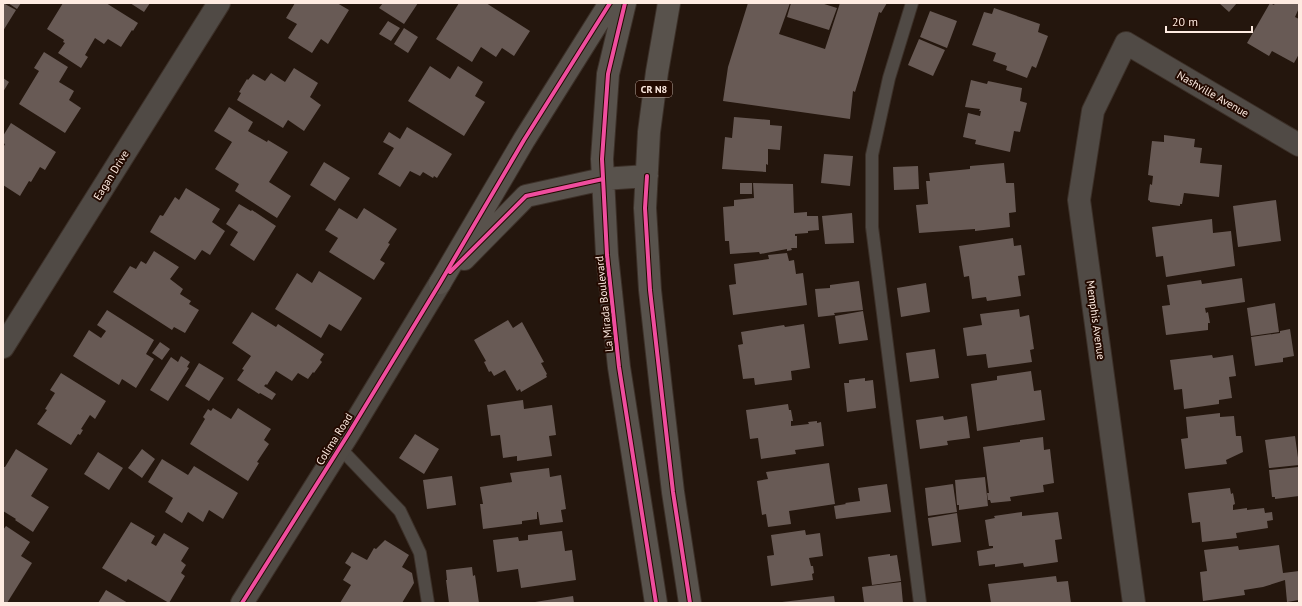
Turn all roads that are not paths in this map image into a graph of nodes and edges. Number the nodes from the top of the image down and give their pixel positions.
1 (219, 3) edge
2 (610, 3) edge
3 (625, 3) edge
4 (669, 3) edge
5 (912, 3) edge
6 (1126, 43) joint
7 (1299, 145) edge
8 (647, 176) junction
9 (603, 179) junction
10 (440, 283) junction
11 (3, 347) edge
12 (339, 447) junction
13 (242, 603) edge
14 (428, 603) edge
15 (656, 603) edge
16 (690, 603) edge
17 (920, 603) edge
18 (1134, 603) edge

1 - 11 street, Eagan Drive
2 - 10 main road
3 - 9 main road, La Mirada Boulevard
4 - 8 main road, CR N8
5 - 17 lane
6 - 7 street, Nashville Avenue
6 - 18 street, Memphis Avenue
8 - 9 main road
8 - 16 main road, CR N8
9 - 10 main road
9 - 15 main road, La Mirada Boulevard
10 - 12 main road, Colima Road
12 - 13 main road, Colima Road
12 - 14 lane

